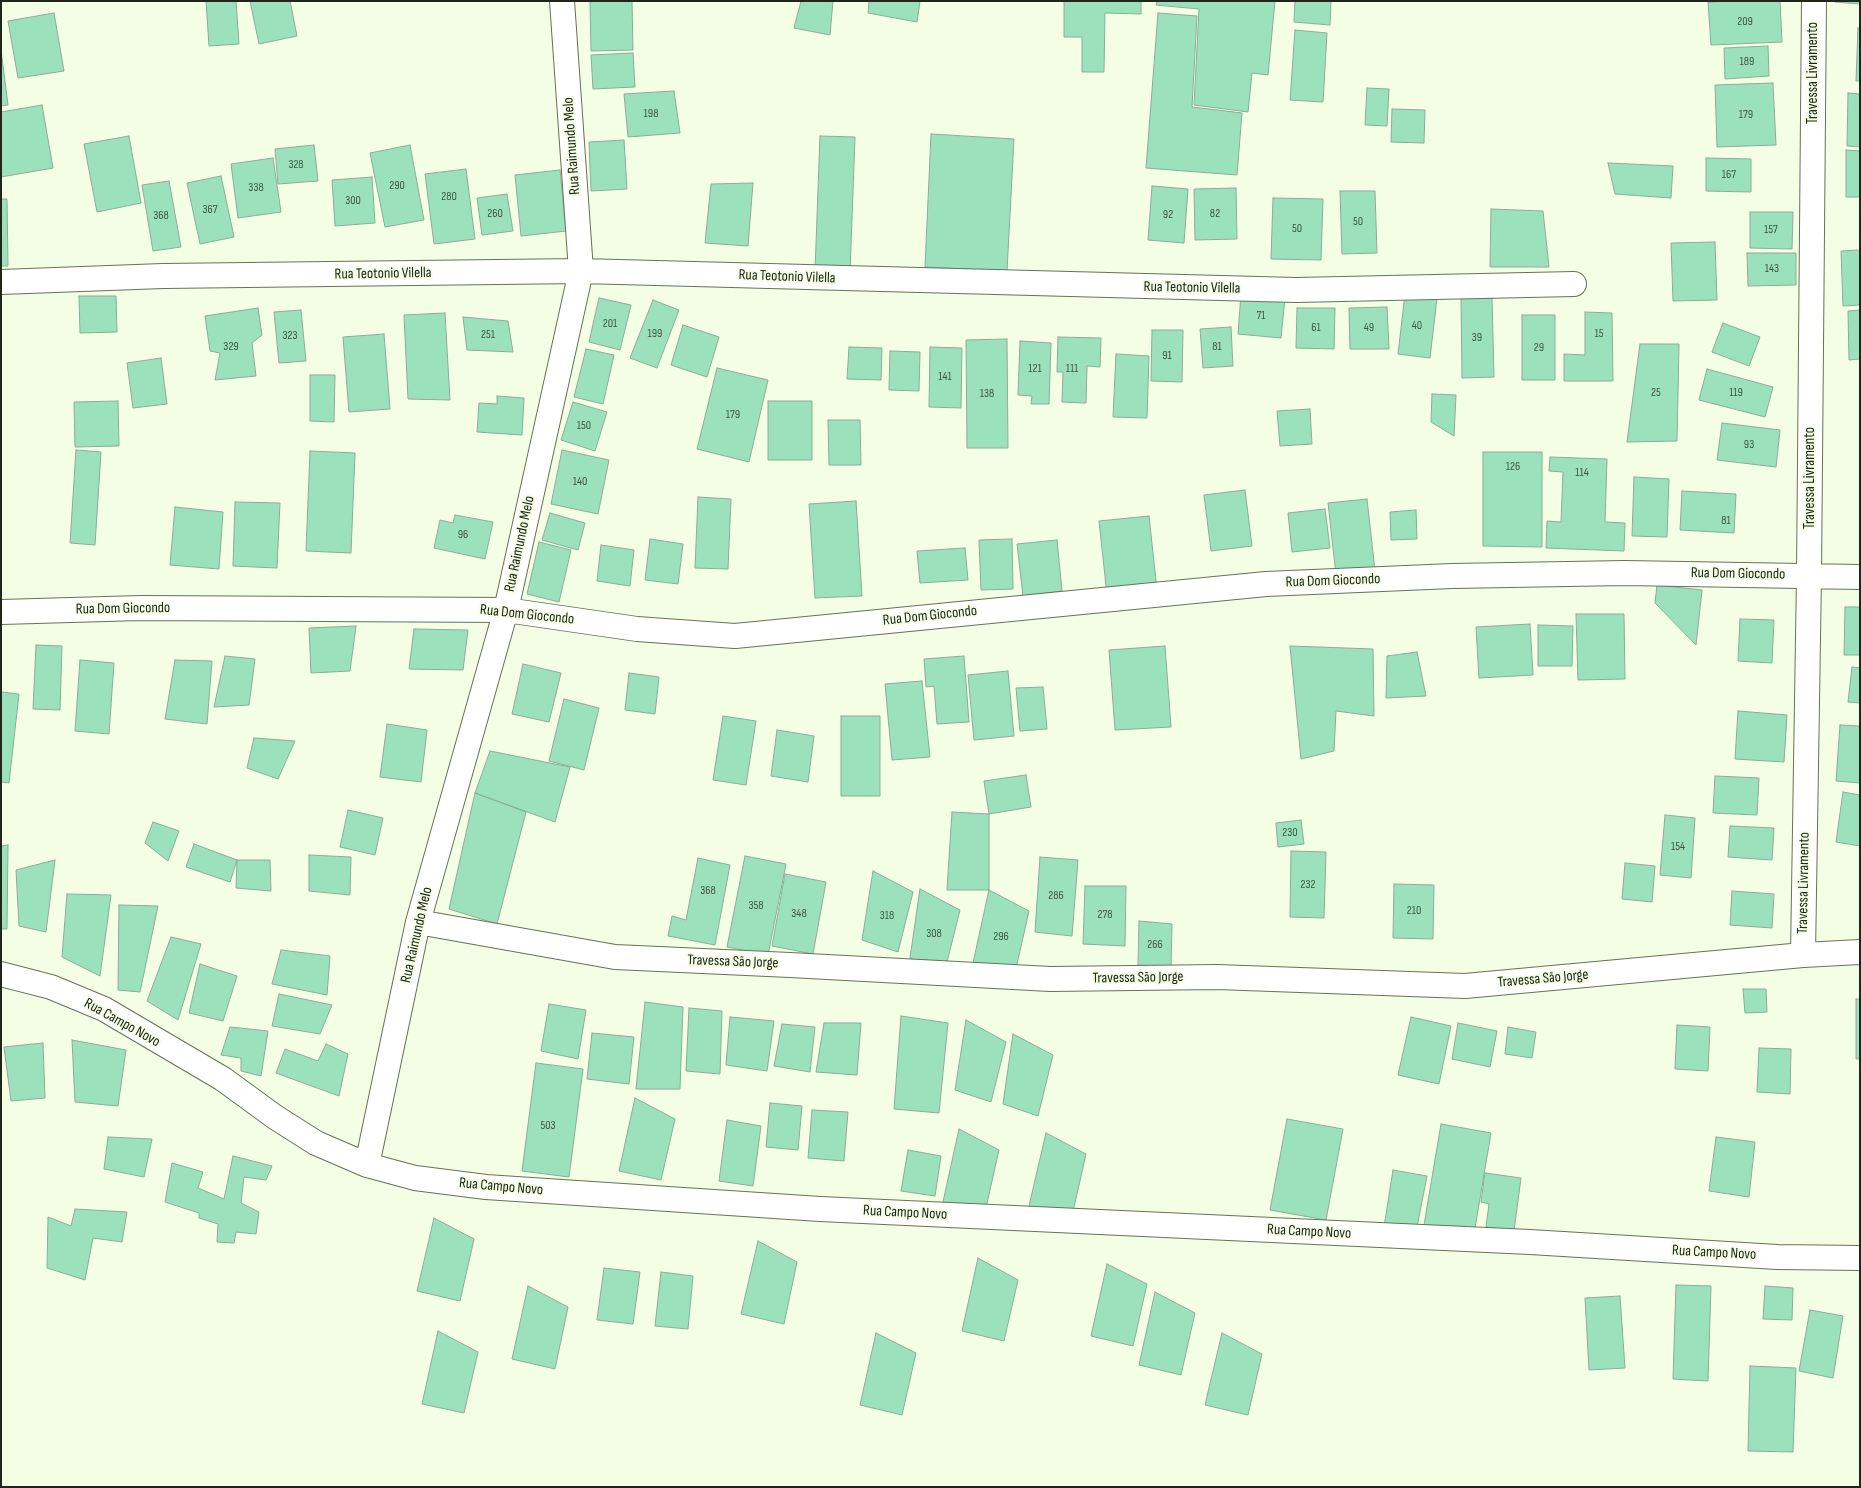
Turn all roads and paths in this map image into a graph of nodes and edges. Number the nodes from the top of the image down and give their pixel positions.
1 (562, 1) edge
2 (1814, 1) edge
3 (581, 271) junction
4 (1, 282) edge
5 (1574, 284) dead end
6 (1809, 575) junction
7 (1860, 577) edge
8 (506, 610) junction
9 (1, 612) edge
10 (418, 922) junction
11 (1860, 952) edge
12 (1803, 955) junction
13 (1, 974) edge
14 (367, 1165) junction
15 (1860, 1258) edge

1 - 3 street, Rua Raimundo Melo
2 - 6 street, Travessa Livramento
3 - 4 street, Rua Teotonio Vilella
3 - 5 street, Rua Teotonio Vilella
3 - 8 street, Rua Raimundo Melo
6 - 7 street, Rua Dom Giocondo
6 - 8 street, Rua Dom Giocondo
6 - 12 street, Travessa Livramento
8 - 9 street, Rua Dom Giocondo
8 - 10 street, Rua Raimundo Melo
10 - 12 street, Travessa São Jorge
10 - 14 street, Rua Raimundo Melo
11 - 12 street, Travessa São Jorge
13 - 14 street, Rua Campo Novo
14 - 15 street, Rua Campo Novo

